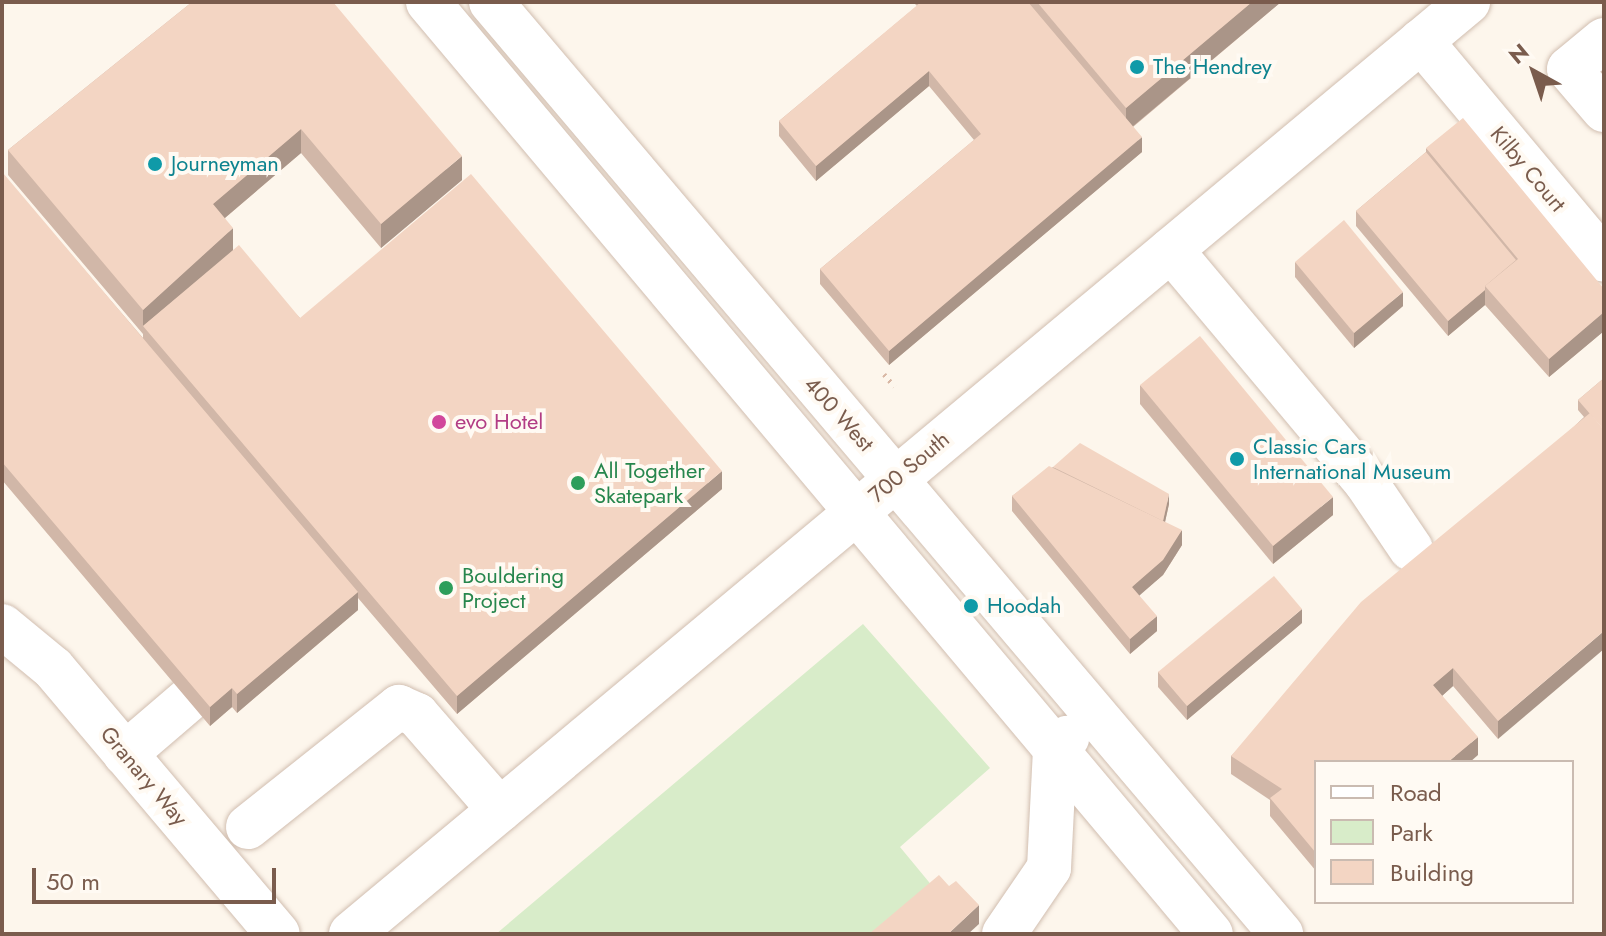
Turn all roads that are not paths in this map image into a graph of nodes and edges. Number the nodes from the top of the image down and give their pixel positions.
1 (428, 2) edge
2 (491, 2) edge
3 (1468, 2) edge
4 (1604, 40) edge
5 (1421, 41) junction
6 (1604, 110) edge
7 (1171, 250) junction
8 (1604, 260) edge
9 (898, 475) junction
10 (854, 513) junction
11 (1411, 549) dead end
12 (2, 626) edge
13 (188, 700) edge
14 (1097, 714) junction
15 (1055, 748) junction
16 (125, 754) junction
17 (500, 810) junction
18 (248, 827) dead end
19 (278, 934) edge
20 (351, 934) edge
21 (1004, 934) edge
22 (1211, 934) edge
23 (1281, 934) edge

1 - 10 street
2 - 9 street, 400 West
3 - 5 street, 700 South
4 - 6 street
5 - 7 street, 700 South
5 - 8 street, Kilby Court
7 - 9 street, 700 South
7 - 11 street
9 - 10 street, 700 South
9 - 14 street, 400 West
10 - 15 street
10 - 17 street, 700 South
12 - 16 street, Granary Way
13 - 16 street
14 - 15 street
14 - 23 street, 400 West
15 - 21 street
15 - 22 street
16 - 19 street, Granary Way
17 - 18 street
17 - 20 street, 700 South

